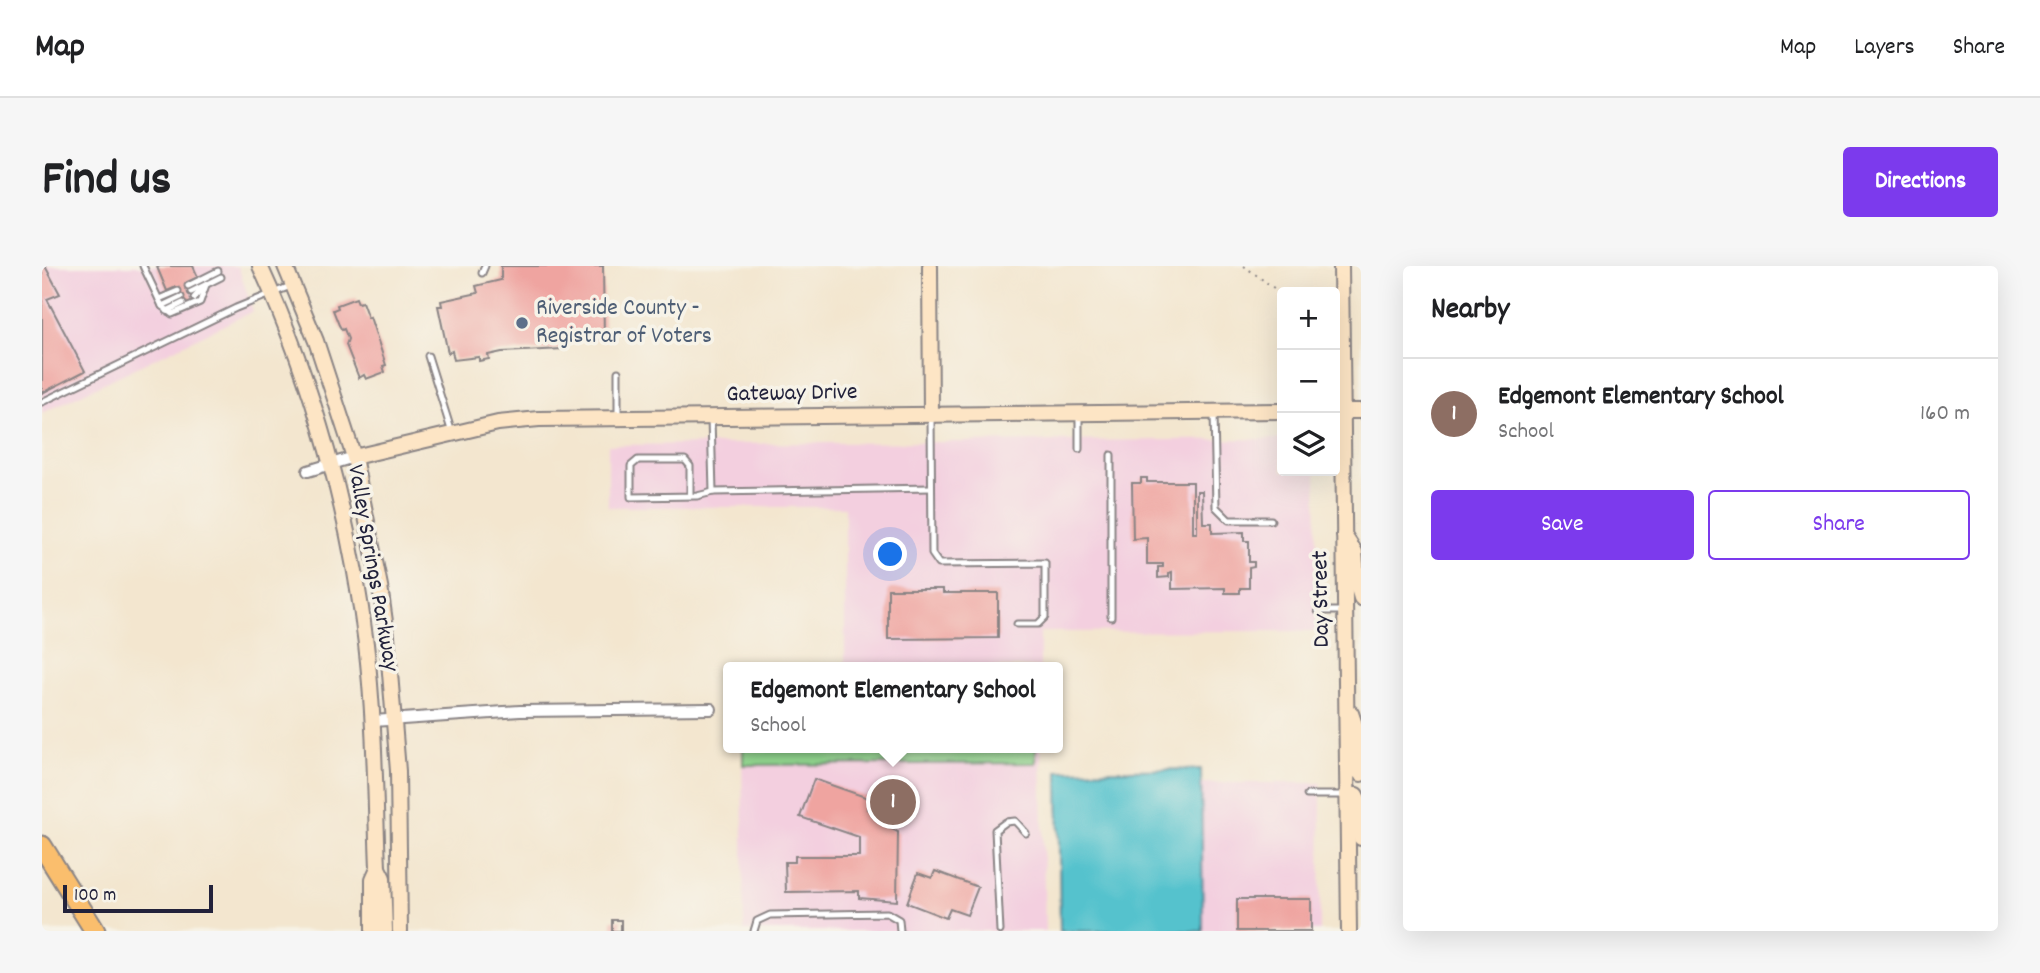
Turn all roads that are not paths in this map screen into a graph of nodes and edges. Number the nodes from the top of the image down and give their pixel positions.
1 (143, 266) edge
2 (260, 266) edge
3 (285, 266) edge
4 (485, 266) edge
5 (930, 266) edge
6 (1341, 266) edge
7 (482, 273) dead end
8 (206, 285) junction
9 (293, 285) junction
10 (272, 294) junction
11 (162, 305) junction
12 (1339, 350) edge
13 (428, 355) dead end
14 (618, 372) dead end
15 (42, 402) edge
16 (1277, 411) edge
17 (1340, 411) edge
18 (1361, 411) edge
19 (1214, 412) junction
20 (1338, 413) edge
21 (1079, 414) junction
22 (931, 415) junction
23 (618, 418) junction
24 (711, 418) junction
25 (452, 433) junction
26 (1079, 449) dead end
27 (1111, 456) dead end
28 (354, 457) junction
29 (330, 464) junction
30 (308, 471) dead end
31 (932, 488) junction
32 (713, 492) junction
33 (690, 496) junction
34 (1271, 520) dead end
35 (1344, 535) junction
36 (1361, 598) edge
37 (1318, 611) dead end
38 (1345, 611) junction
39 (1111, 617) dead end
40 (1017, 624) dead end
41 (1347, 699) junction
42 (711, 709) dead end
43 (395, 720) junction
44 (373, 721) junction
45 (1361, 774) edge
46 (1307, 795) dead end
47 (1347, 795) junction
48 (1026, 833) dead end
49 (1361, 838) edge
50 (42, 846) edge
51 (378, 868) junction
52 (95, 931) edge
53 (373, 931) edge
54 (385, 931) edge
55 (400, 931) edge
56 (754, 931) edge
57 (901, 931) edge
58 (1000, 931) edge
59 (1349, 931) edge

1 - 11 lane
2 - 10 street, Valley Springs Parkway
3 - 9 street, Valley Springs Parkway
4 - 7 lane
5 - 22 street
6 - 12 street, Day Street
8 - 8 lane
8 - 11 lane
9 - 10 lane
9 - 28 street, Valley Springs Parkway
10 - 15 lane
10 - 29 street, Valley Springs Parkway
11 - 11 lane
13 - 25 lane
14 - 23 lane
16 - 19 street, Gateway Drive
17 - 18 street
19 - 21 street, Gateway Drive
19 - 34 lane
20 - 35 street, Day Street
21 - 22 street, Gateway Drive
21 - 26 lane
22 - 24 street, Gateway Drive
22 - 31 lane
23 - 24 street, Gateway Drive
23 - 25 street, Gateway Drive
24 - 32 lane
25 - 28 street, Gateway Drive
27 - 39 lane
28 - 29 street, Gateway Drive
28 - 43 street, Valley Springs Parkway
29 - 30 street, Gateway Drive
29 - 44 street, Valley Springs Parkway
31 - 32 lane
31 - 40 lane
32 - 33 lane
33 - 33 lane
35 - 36 street
35 - 38 street, Day Street
37 - 38 lane
38 - 41 street, Day Street
41 - 45 street
41 - 47 street, Day Street
42 - 43 street
43 - 44 street
43 - 55 street, Valley Springs Parkway
44 - 51 street, Valley Springs Parkway
46 - 47 lane
47 - 49 street
47 - 59 street, Day Street
48 - 58 lane
50 - 52 highway
51 - 53 street
51 - 54 street, Valley Springs Parkway
56 - 57 lane

